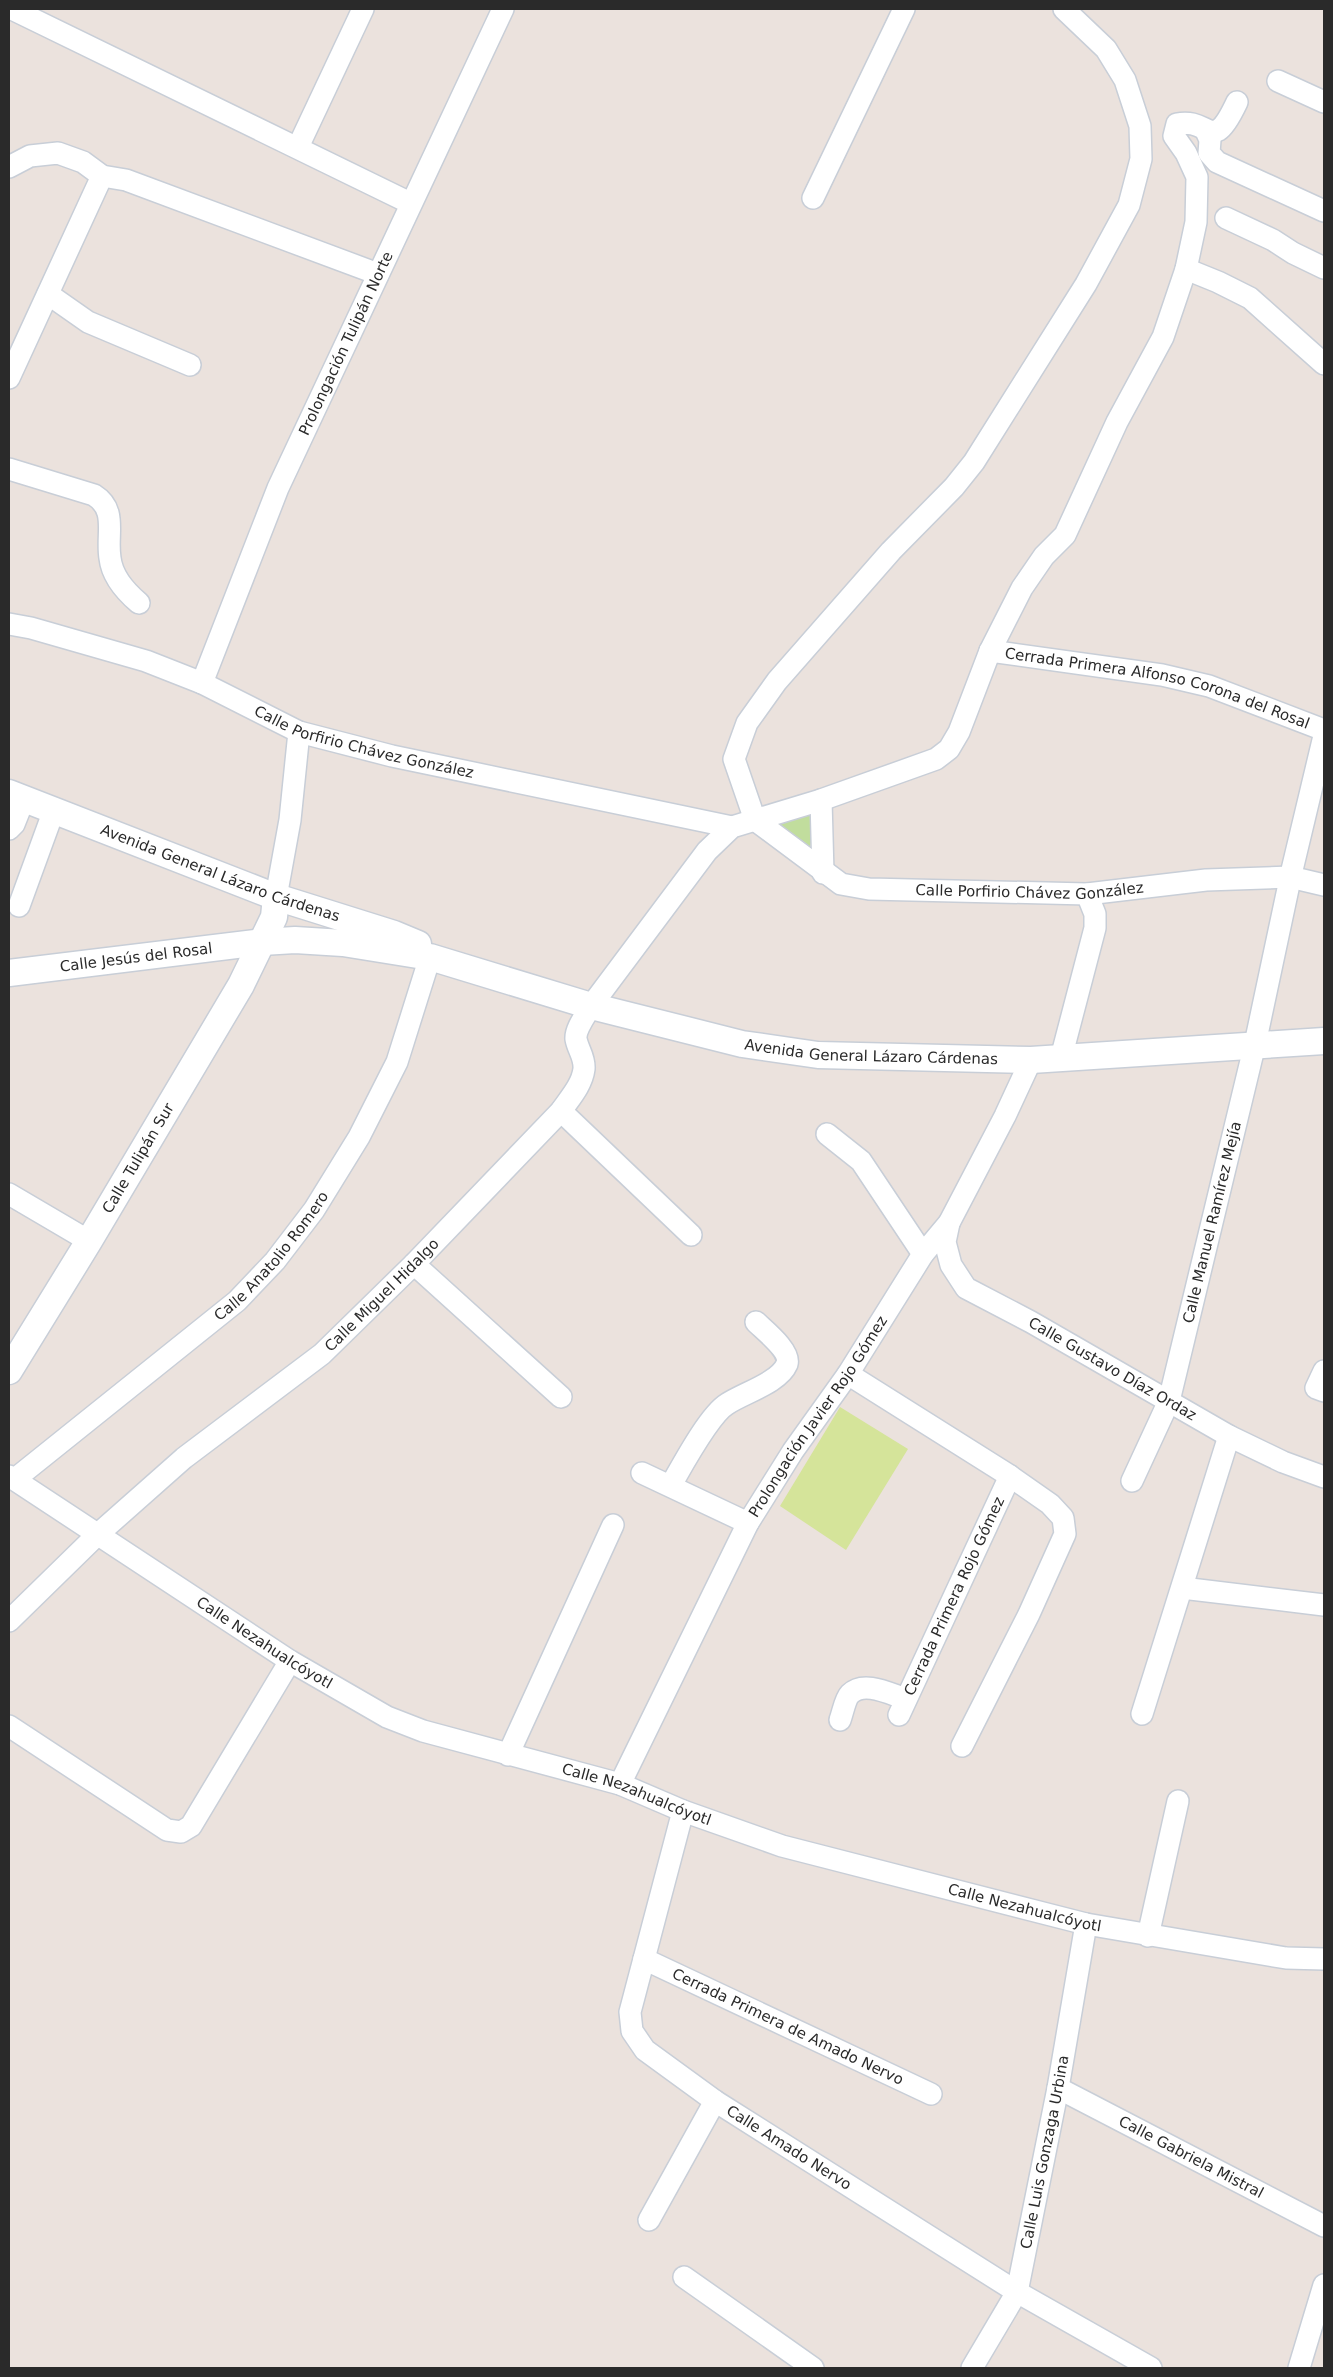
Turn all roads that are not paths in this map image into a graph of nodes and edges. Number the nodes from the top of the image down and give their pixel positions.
1 (12, 9) edge
2 (363, 9) edge
3 (503, 9) edge
4 (904, 9) edge
5 (1064, 9) edge
6 (1278, 81) dead end
7 (1237, 102) dead end
8 (1324, 102) edge
9 (1206, 131) junction
10 (298, 147) junction
11 (9, 167) edge
12 (102, 176) junction
13 (813, 198) dead end
14 (410, 203) junction
15 (1324, 211) edge
16 (1226, 218) dead end
17 (1324, 268) edge
18 (1186, 269) junction
19 (378, 274) junction
20 (48, 294) junction
21 (1324, 364) edge
22 (190, 365) dead end
23 (9, 378) edge
24 (9, 469) edge
25 (139, 603) dead end
26 (9, 624) edge
27 (990, 652) junction
28 (202, 684) junction
29 (1324, 730) edge
30 (299, 732) junction
31 (1324, 736) edge
32 (16, 796) edge
33 (821, 800) junction
34 (54, 810) junction
35 (755, 820) junction
36 (732, 827) junction
37 (9, 829) edge
38 (823, 873) junction
39 (1290, 878) junction
40 (1324, 885) edge
41 (1087, 894) junction
42 (276, 897) junction
43 (19, 906) dead end
44 (262, 942) junction
45 (430, 957) junction
46 (9, 973) edge
47 (591, 1006) junction
48 (1324, 1040) edge
49 (1255, 1044) junction
50 (1060, 1058) junction
51 (1031, 1060) junction
52 (561, 1111) junction
53 (827, 1134) dead end
54 (9, 1194) edge
55 (949, 1223) junction
56 (691, 1236) dead end
57 (89, 1241) junction
58 (923, 1254) junction
59 (414, 1264) junction
60 (756, 1322) dead end
61 (9, 1371) edge
62 (848, 1374) junction
63 (562, 1397) dead end
64 (1169, 1401) junction
65 (1229, 1436) junction
66 (642, 1473) dead end
67 (1010, 1476) junction
68 (1324, 1477) edge
69 (12, 1478) edge
70 (1132, 1481) dead end
71 (671, 1485) junction
72 (748, 1523) junction
73 (613, 1525) dead end
74 (97, 1535) junction
75 (1182, 1588) junction
76 (1324, 1605) edge
77 (9, 1622) edge
78 (290, 1661) junction
79 (1142, 1714) dead end
80 (840, 1720) dead end
81 (9, 1726) edge
82 (962, 1746) dead end
83 (508, 1755) junction
84 (620, 1784) junction
85 (1178, 1801) dead end
86 (683, 1811) junction
87 (1086, 1924) junction
88 (1148, 1936) junction
89 (644, 1959) junction
90 (1324, 1959) edge
91 (1058, 2088) junction
92 (931, 2094) dead end
93 (715, 2101) junction
94 (649, 2220) dead end
95 (1324, 2226) edge
96 (684, 2277) dead end
97 (1324, 2285) edge
98 (1017, 2292) junction
99 (813, 2368) edge
100 (972, 2368) edge
101 (1151, 2368) edge
102 (1299, 2368) edge

1 - 10 street
2 - 10 street
3 - 14 street, Prolongación Tulipán Norte
4 - 13 street
5 - 35 street
6 - 8 street
7 - 9 street
9 - 15 street
9 - 18 street
10 - 14 street
11 - 12 street
12 - 19 street
12 - 20 street
14 - 19 street, Prolongación Tulipán Norte
16 - 17 street
18 - 21 street
18 - 27 street
19 - 28 street, Prolongación Tulipán Norte
20 - 22 street
20 - 23 street
24 - 25 street
26 - 28 street, Calle Porfirio Chávez González
27 - 29 street, Cerrada Primera Alfonso Corona del Rosal
27 - 33 street
28 - 30 street, Calle Porfirio Chávez González
30 - 36 street, Calle Porfirio Chávez González
30 - 42 street
31 - 39 street, Calle Manuel Ramírez Mejía
32 - 34 street, Avenida General Lázaro Cárdenas
32 - 37 street
33 - 35 street
33 - 38 street
34 - 42 street, Avenida General Lázaro Cárdenas
34 - 43 street
35 - 36 street
35 - 38 street, Calle Porfirio Chávez González
36 - 47 street, Calle Miguel Hidalgo
38 - 41 street, Calle Porfirio Chávez González
39 - 40 street, Calle Porfirio Chávez González
39 - 41 street, Calle Porfirio Chávez González
39 - 49 street, Calle Manuel Ramírez Mejía
41 - 50 street
42 - 44 street, Calle Tulipán Sur
42 - 45 street, Avenida General Lázaro Cárdenas
44 - 45 street, Avenida General Lázaro Cárdenas
44 - 46 street, Calle Jesús del Rosal
44 - 57 street, Calle Tulipán Sur
45 - 47 street, Avenida General Lázaro Cárdenas
45 - 69 street, Calle Anatolio Romero
47 - 51 street, Avenida General Lázaro Cárdenas
47 - 52 street, Calle Miguel Hidalgo
48 - 49 street, Avenida General Lázaro Cárdenas
49 - 50 street, Avenida General Lázaro Cárdenas
49 - 64 street, Calle Manuel Ramírez Mejía
50 - 51 street, Avenida General Lázaro Cárdenas
51 - 55 street, Prolongación Javier Rojo Gómez
52 - 56 street
52 - 59 street, Calle Miguel Hidalgo
53 - 58 street
54 - 57 street
55 - 58 street, Prolongación Javier Rojo Gómez
55 - 64 street, Calle Gustavo Díaz Ordaz
57 - 61 street, Calle Tulipán Sur
58 - 62 street, Prolongación Javier Rojo Gómez
59 - 63 street
59 - 74 street, Calle Miguel Hidalgo
60 - 71 street
62 - 67 street
62 - 72 street, Prolongación Javier Rojo Gómez
64 - 65 street, Calle Gustavo Díaz Ordaz
64 - 70 street, Calle Manuel Ramírez Mejía
65 - 68 street, Calle Gustavo Díaz Ordaz
65 - 75 street
66 - 71 street
67 - 80 street, Cerrada Primera Rojo Gómez
67 - 82 street
69 - 74 street, Calle Nezahualcóyotl
71 - 72 street
72 - 84 street, Prolongación Javier Rojo Gómez
73 - 83 street
74 - 77 street, Calle Miguel Hidalgo
74 - 78 street, Calle Nezahualcóyotl
75 - 76 street
75 - 79 street
78 - 81 street
78 - 83 street, Calle Nezahualcóyotl
83 - 84 street, Calle Nezahualcóyotl
84 - 86 street, Calle Nezahualcóyotl
85 - 88 street
86 - 87 street, Calle Nezahualcóyotl
86 - 89 street, Calle Amado Nervo
87 - 88 street, Calle Nezahualcóyotl
87 - 91 street, Calle Luis Gonzaga Urbina
88 - 90 street, Calle Nezahualcóyotl
89 - 92 street, Cerrada Primera de Amado Nervo
89 - 93 street, Calle Amado Nervo
91 - 95 street, Calle Gabriela Mistral
91 - 98 street, Calle Luis Gonzaga Urbina
93 - 94 street
93 - 98 street, Calle Amado Nervo
96 - 99 street
97 - 102 street
98 - 100 street, Calle Luis Gonzaga Urbina
98 - 101 street, Calle Amado Nervo

